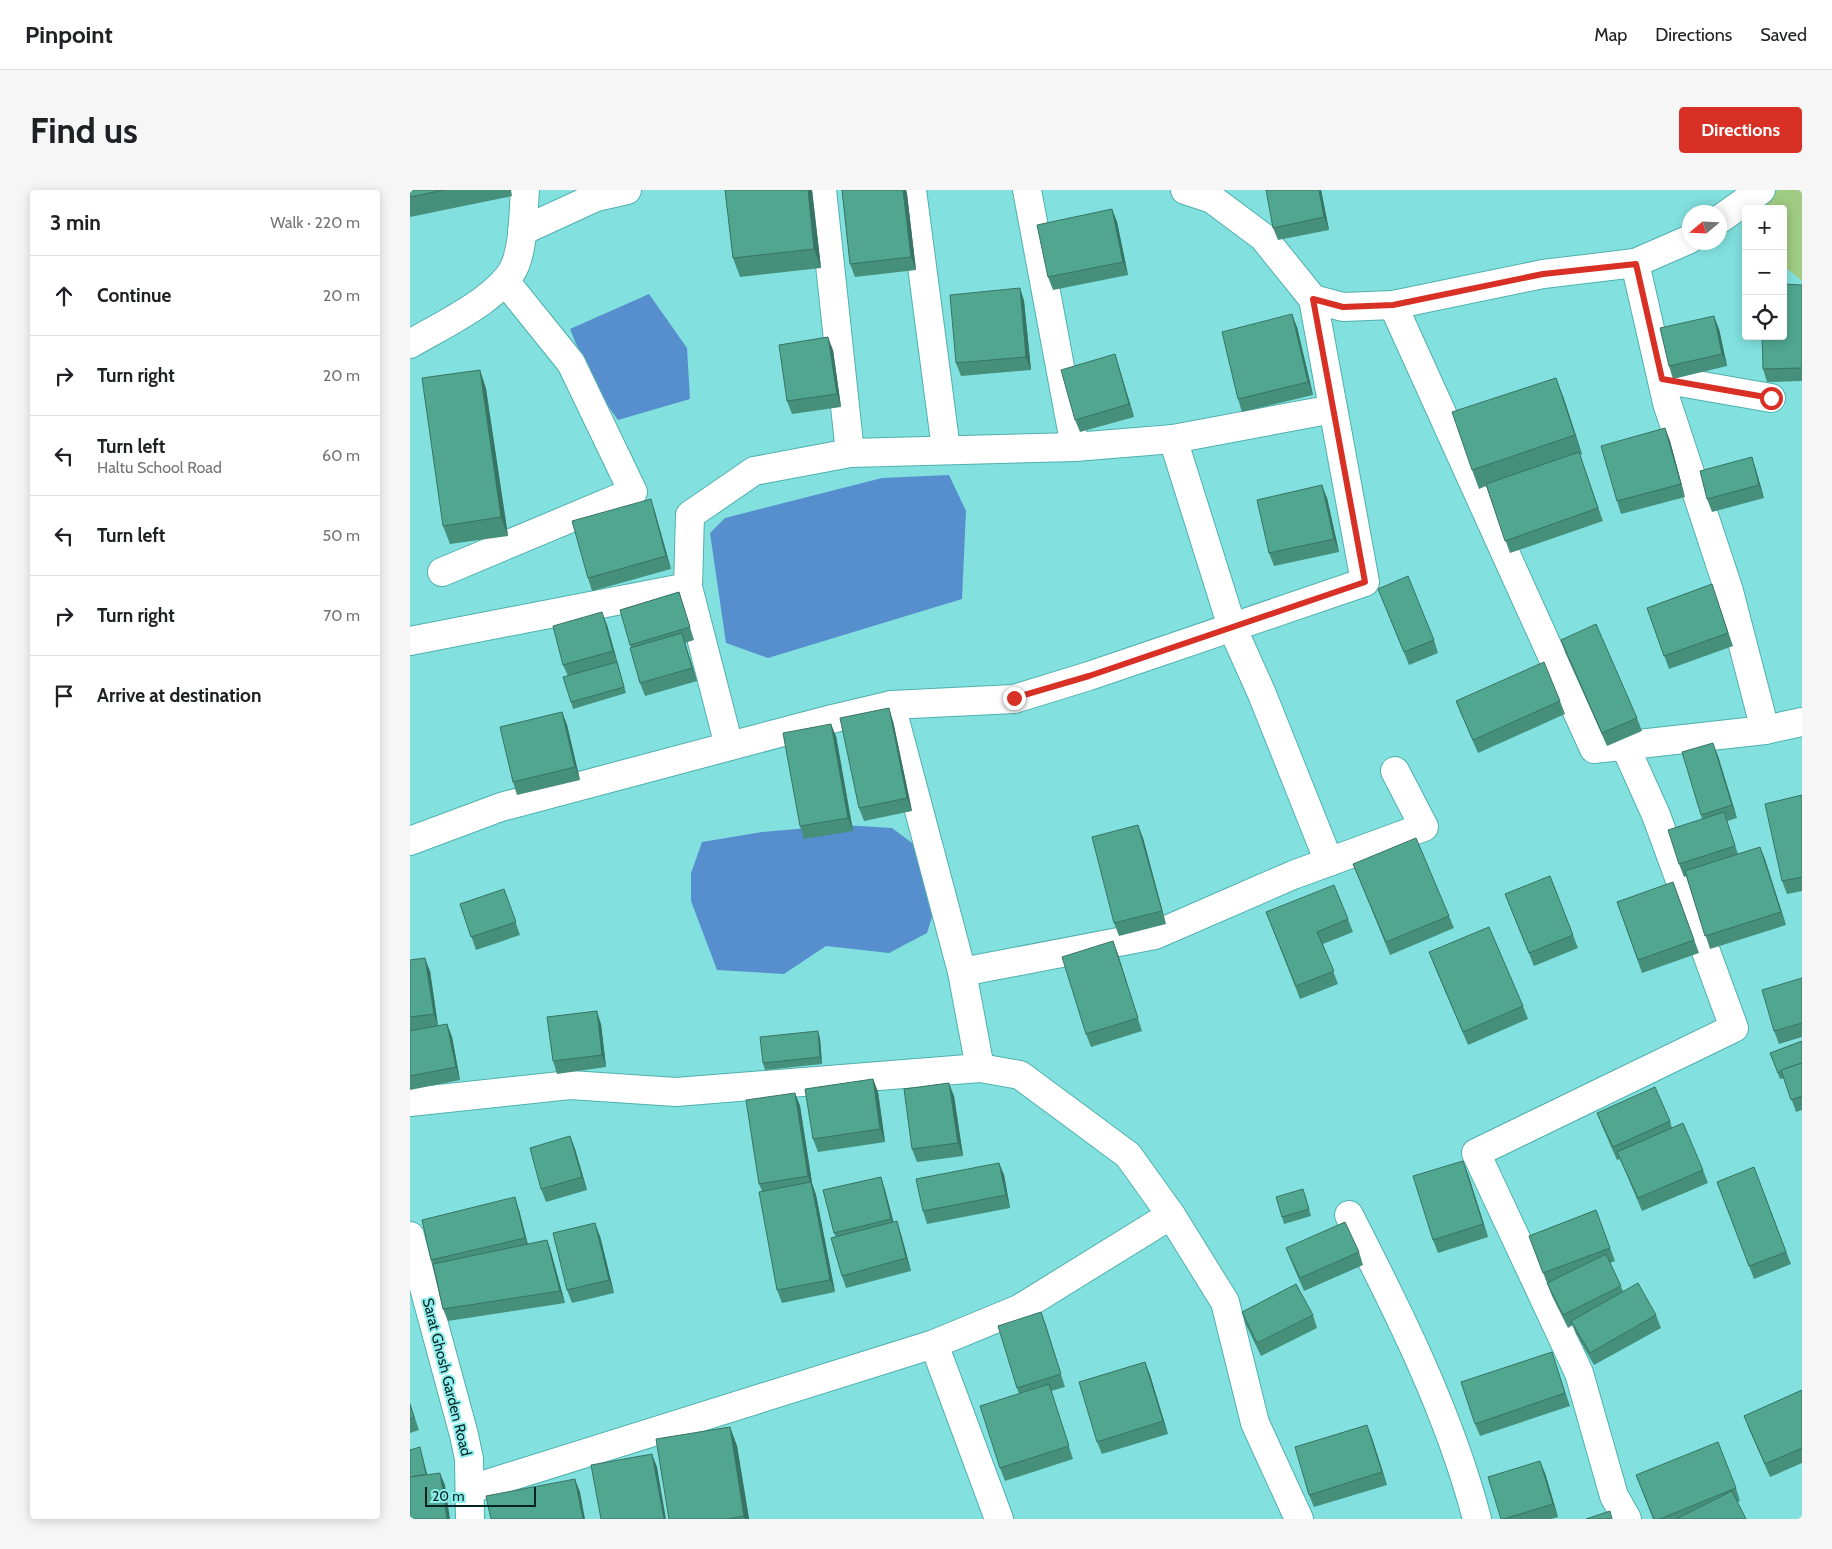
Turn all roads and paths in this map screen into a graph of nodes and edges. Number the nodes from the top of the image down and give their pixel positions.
1 (525, 190) edge
2 (627, 190) edge
3 (822, 190) edge
4 (912, 190) edge
5 (1027, 190) edge
6 (1185, 190) edge
7 (1761, 190) edge
8 (1234, 200) edge
9 (1727, 214) edge
10 (522, 231) junction
11 (1682, 243) edge
12 (1636, 264) junction
13 (505, 281) junction
14 (1313, 299) junction
15 (1393, 305) junction
16 (410, 344) edge
17 (1662, 379) junction
18 (1771, 398) dead end
19 (1334, 409) junction
20 (1173, 439) junction
21 (1075, 447) junction
22 (946, 449) junction
23 (850, 453) junction
24 (442, 572) dead end
25 (688, 587) junction
26 (1232, 627) junction
27 (410, 642) edge
28 (891, 705) junction
29 (1802, 722) edge
30 (1766, 730) junction
31 (729, 746) junction
32 (1625, 746) junction
33 (1395, 771) dead end
34 (410, 841) edge
35 (1329, 862) junction
36 (962, 972) junction
37 (980, 1068) junction
38 (410, 1102) edge
39 (1171, 1215) junction
40 (1349, 1215) dead end
41 (410, 1236) edge
42 (934, 1344) junction
43 (471, 1489) junction
44 (470, 1519) edge
45 (999, 1519) edge
46 (1299, 1519) edge
47 (1477, 1519) edge
48 (1628, 1519) edge

1 - 10 street
2 - 10 street
3 - 23 street
4 - 22 street
5 - 21 street
6 - 8 street
7 - 9 street
8 - 14 street
10 - 13 street
11 - 12 street
12 - 15 street
12 - 17 street
13 - 16 street
13 - 24 street
14 - 15 street
14 - 19 street
15 - 32 street
17 - 18 street
17 - 30 street
19 - 20 street
19 - 26 street
20 - 21 street
20 - 26 street
21 - 22 street
22 - 23 street
23 - 25 street
25 - 27 street
25 - 31 street
26 - 28 street
26 - 35 street
28 - 31 street
28 - 36 street
29 - 30 street
30 - 32 street
31 - 34 street
32 - 48 street
33 - 35 street
35 - 36 street
36 - 37 street
37 - 38 street
37 - 39 street
39 - 42 street
39 - 46 street
40 - 47 street
41 - 43 street, Sarat Ghosh Garden Road
42 - 43 street
42 - 45 street
43 - 44 street, Sarat Ghosh Garden Road

